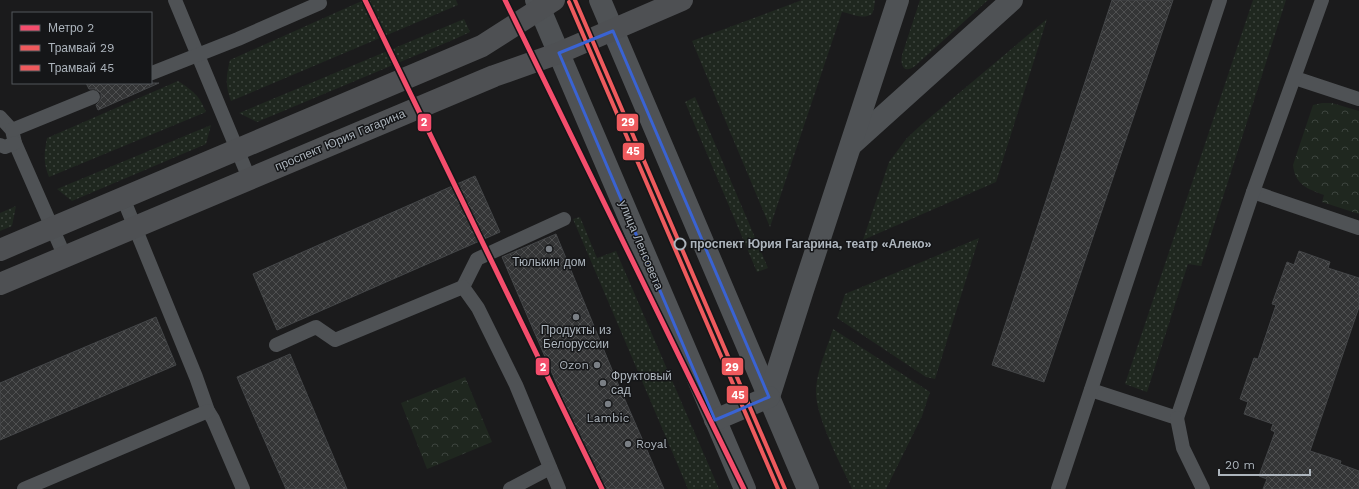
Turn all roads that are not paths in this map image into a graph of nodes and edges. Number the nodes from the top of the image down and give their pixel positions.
1 (175, 0) edge
2 (600, 0) edge
3 (682, 0) edge
4 (898, 0) edge
5 (1012, 0) edge
6 (1220, 0) edge
7 (1322, 0) edge
8 (320, 3) dead end
9 (544, 3) edge
10 (613, 31) junction
11 (559, 53) junction
12 (198, 54) junction
13 (152, 72) edge
14 (1295, 78) junction
15 (93, 97) dead end
16 (1359, 99) edge
17 (0, 117) edge
18 (14, 136) junction
19 (0, 145) edge
20 (851, 145) junction
21 (238, 149) junction
22 (249, 178) junction
23 (1253, 192) junction
24 (123, 198) junction
25 (564, 219) dead end
26 (136, 226) junction
27 (52, 228) junction
28 (1359, 228) edge
29 (0, 250) edge
30 (65, 256) junction
31 (0, 284) edge
32 (463, 287) junction
33 (276, 344) dead end
34 (1091, 390) junction
35 (769, 397) junction
36 (208, 411) junction
37 (1177, 418) junction
38 (715, 420) junction
39 (550, 468) junction
40 (24, 489) edge
41 (243, 489) edge
42 (510, 489) edge
43 (559, 489) edge
44 (745, 489) edge
45 (808, 489) edge
46 (1058, 489) edge
47 (1203, 489) edge

1 - 12 lane
2 - 10 street
3 - 10 main road, проспект Юрия Гагарина
4 - 20 street
5 - 20 street
6 - 34 lane
7 - 14 lane
8 - 12 lane
9 - 11 street, улица Ленсовета
9 - 21 main road
10 - 11 main road, проспект Юрия Гагарина
10 - 35 street
11 - 22 main road, проспект Юрия Гагарина
11 - 38 street, улица Ленсовета
12 - 13 lane
12 - 21 lane
14 - 16 lane
14 - 23 lane
15 - 18 lane
17 - 18 lane
18 - 19 lane
18 - 27 lane
20 - 35 street
21 - 22 lane
21 - 24 main road
22 - 26 main road, проспект Юрия Гагарина
23 - 28 lane
23 - 37 lane
24 - 26 lane
24 - 27 main road
25 - 32 lane
26 - 30 main road, проспект Юрия Гагарина
26 - 36 lane
27 - 29 main road
27 - 30 lane
30 - 31 main road, проспект Юрия Гагарина
32 - 33 lane
32 - 39 lane
34 - 37 lane
34 - 46 lane
35 - 38 street
35 - 45 street
36 - 40 lane
36 - 41 lane
37 - 47 lane
38 - 44 street, улица Ленсовета
39 - 42 lane
39 - 43 lane

